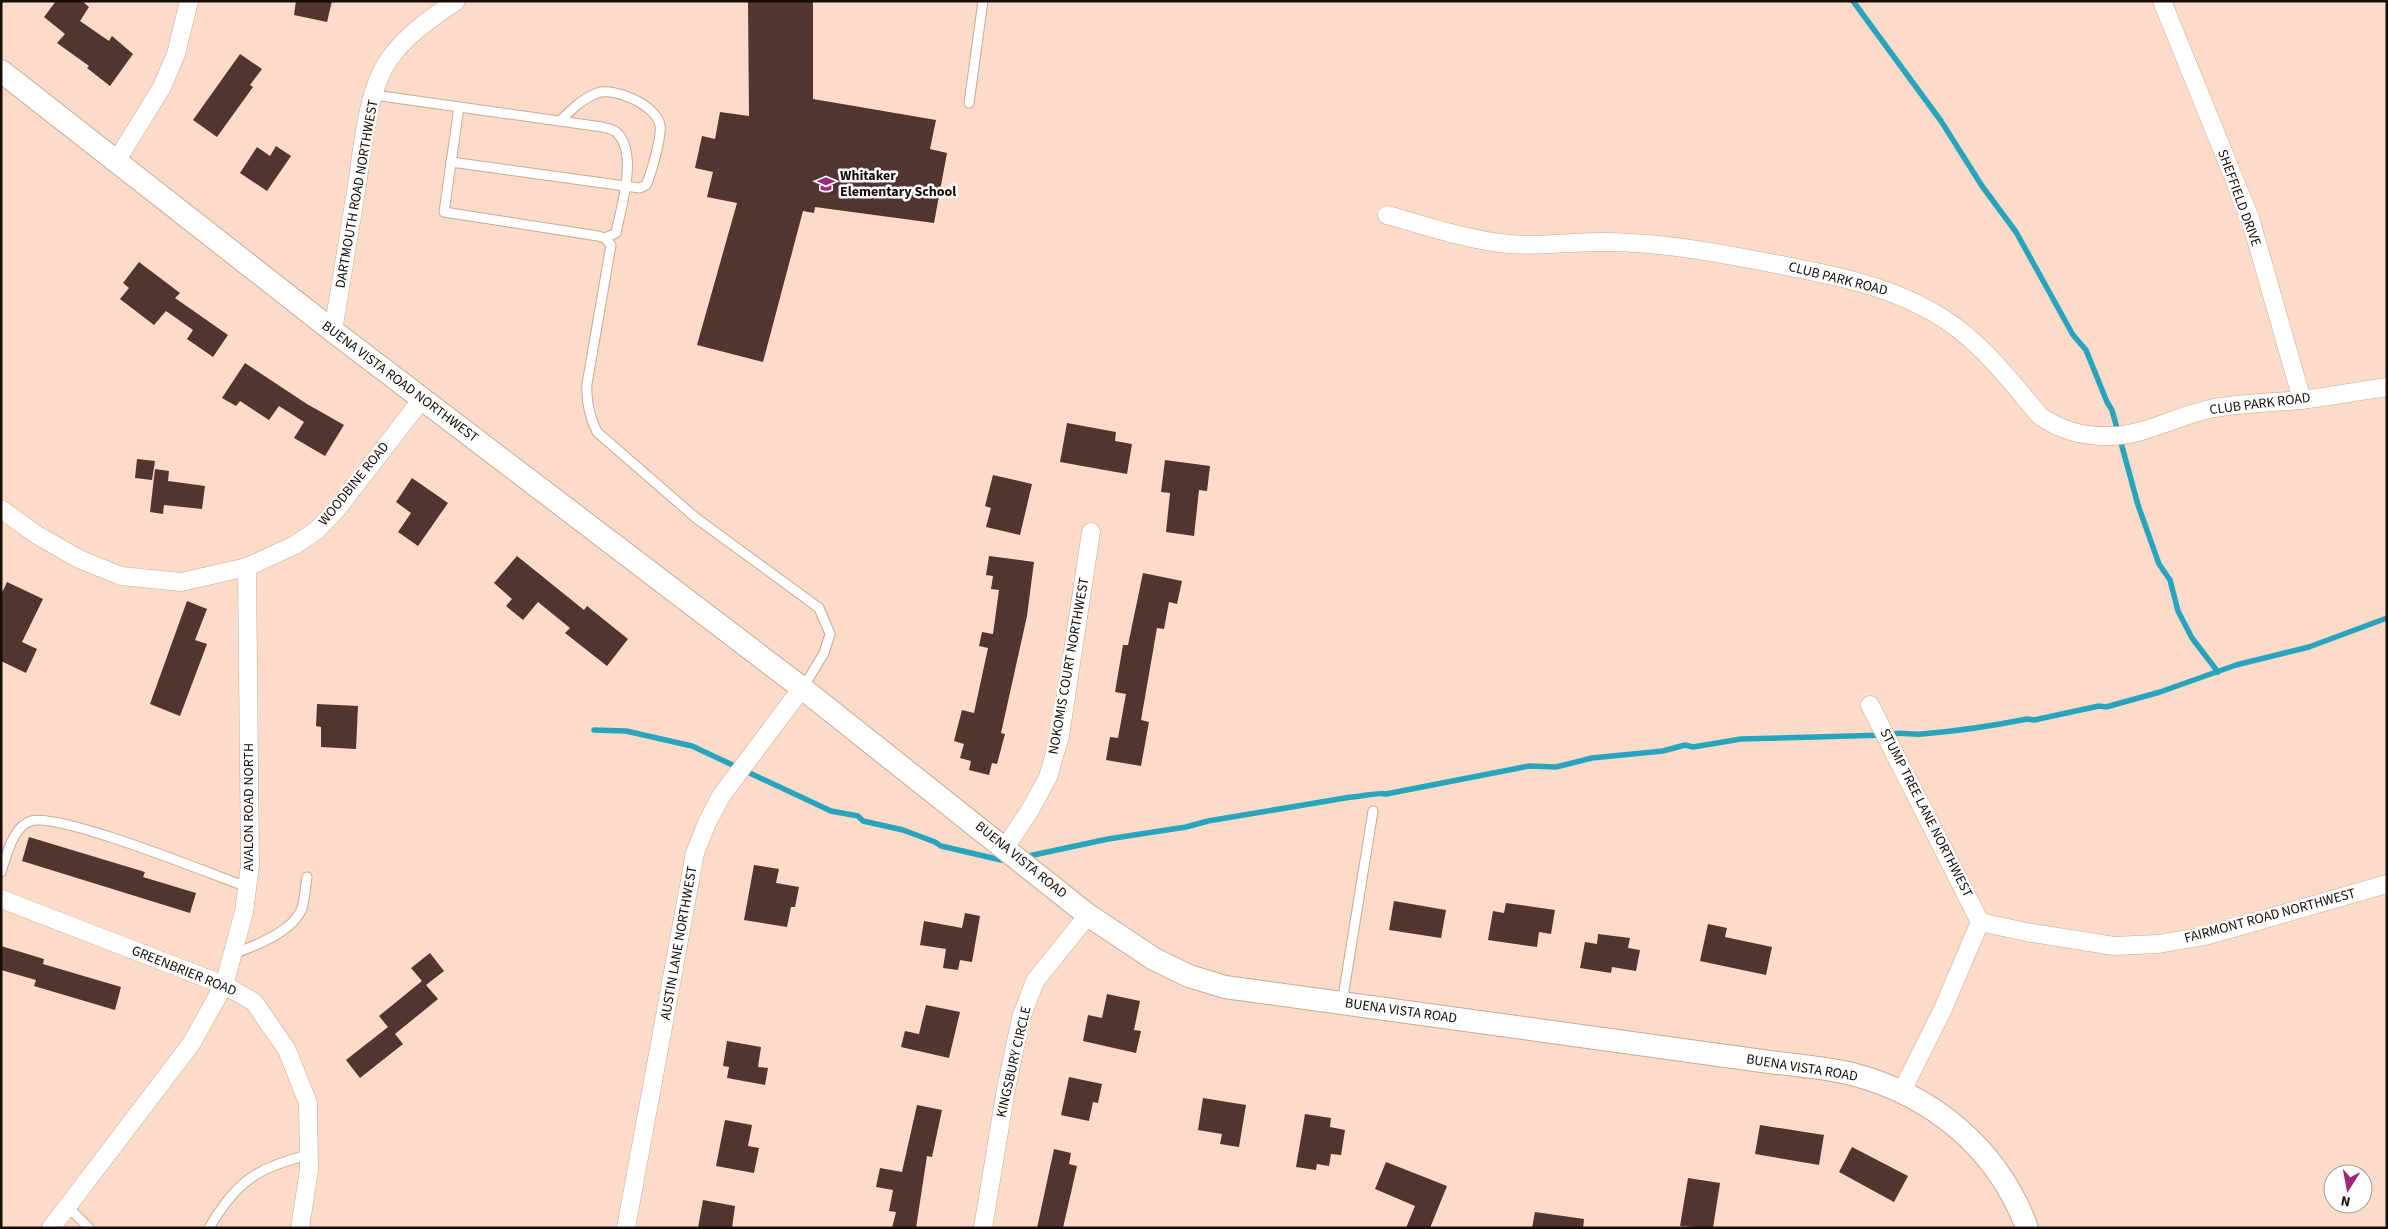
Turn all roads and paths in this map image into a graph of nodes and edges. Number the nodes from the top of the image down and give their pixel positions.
1 (189, 1) edge
2 (456, 1) edge
3 (983, 1) edge
4 (2162, 1) edge
5 (1, 70) edge
6 (374, 95) junction
7 (969, 103) dead end
8 (459, 107) junction
9 (560, 121) junction
10 (117, 160) junction
11 (451, 162) junction
12 (625, 186) junction
13 (1387, 215) dead end
14 (604, 238) junction
15 (333, 332) junction
16 (2387, 387) edge
17 (422, 399) junction
18 (2302, 400) junction
19 (1, 508) edge
20 (1092, 532) dead end
21 (247, 567) junction
22 (802, 688) junction
23 (1870, 705) dead end
24 (1373, 811) dead end
25 (1006, 848) junction
26 (1, 872) edge
27 (307, 877) dead end
28 (2387, 884) edge
29 (247, 887) junction
30 (1, 899) edge
31 (1088, 914) junction
32 (1980, 922) junction
33 (232, 954) junction
34 (224, 985) junction
35 (1342, 1003) junction
36 (1902, 1091) junction
37 (308, 1155) junction
38 (67, 1206) junction
39 (51, 1228) edge
40 (89, 1228) edge
41 (208, 1228) edge
42 (300, 1228) edge
43 (626, 1228) edge
44 (983, 1228) edge
45 (2026, 1228) edge

1 - 10 street
2 - 6 street, DARTMOUTH ROAD NORTHWEST
3 - 7 lane
4 - 18 street, SHEFFIELD DRIVE
5 - 10 street, BUENA VISTA ROAD NORTHWEST
6 - 8 lane
6 - 15 street, DARTMOUTH ROAD NORTHWEST
8 - 9 lane
8 - 11 lane
9 - 12 lane
9 - 12 lane
10 - 15 street, BUENA VISTA ROAD NORTHWEST
11 - 12 lane
11 - 14 lane
12 - 14 lane
13 - 18 street, CLUB PARK ROAD
14 - 22 lane
15 - 17 street, BUENA VISTA ROAD NORTHWEST
16 - 18 street, CLUB PARK ROAD
17 - 21 street, WOODBINE ROAD
17 - 22 street, BUENA VISTA ROAD NORTHWEST
19 - 21 street, WOODBINE ROAD
20 - 25 street, NOKOMIS COURT NORTHWEST
21 - 29 street, AVALON ROAD NORTH
22 - 25 street, BUENA VISTA ROAD
22 - 43 street, AUSTIN LANE NORTHWEST
23 - 32 street, STUMP TREE LANE NORTHWEST
24 - 35 lane
25 - 31 street, BUENA VISTA ROAD
26 - 29 lane
27 - 33 lane
28 - 32 street, FAIRMONT ROAD NORTHWEST
29 - 33 street, AVALON ROAD NORTH
30 - 34 street, GREENBRIER ROAD
31 - 35 street, BUENA VISTA ROAD
31 - 44 street, KINGSBURY CIRCLE
32 - 36 street
33 - 34 street, AVALON ROAD NORTH
34 - 37 street, GREENBRIER ROAD
34 - 38 street, AVALON ROAD NORTH
35 - 36 street, BUENA VISTA ROAD
36 - 45 street, BUENA VISTA ROAD
37 - 41 lane
37 - 42 street, GREENBRIER ROAD
38 - 39 street, AVALON ROAD NORTH
38 - 40 lane

